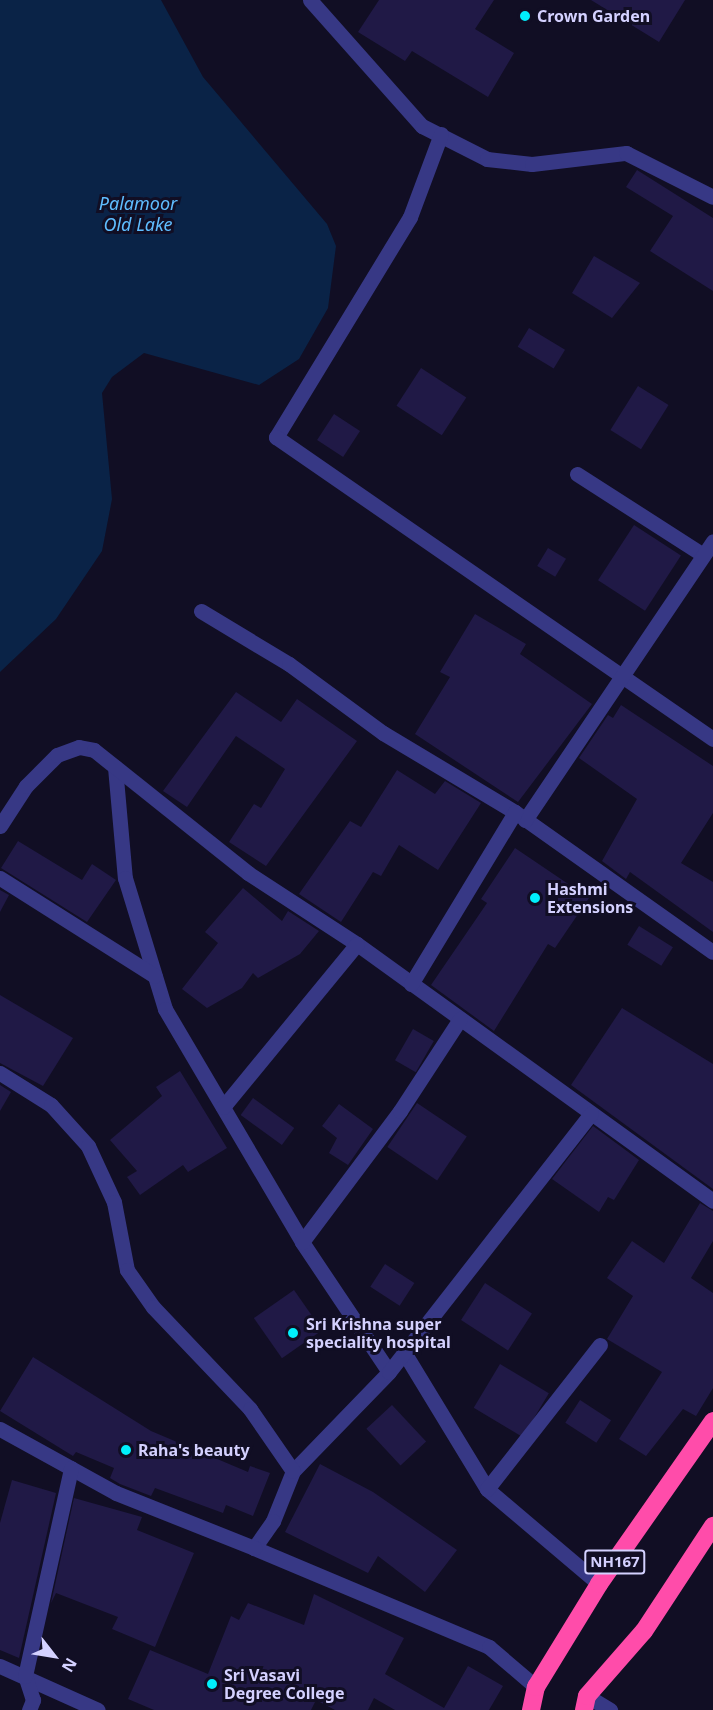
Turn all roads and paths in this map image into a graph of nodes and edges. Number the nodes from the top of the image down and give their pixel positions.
1 (310, 0) edge
2 (441, 134) junction
3 (713, 197) edge
4 (577, 474) dead end
5 (713, 541) edge
6 (704, 555) junction
7 (201, 611) dead end
8 (623, 677) junction
9 (713, 739) edge
10 (115, 767) junction
11 (520, 816) junction
12 (0, 826) edge
13 (0, 878) edge
14 (357, 944) junction
15 (713, 952) edge
16 (155, 976) junction
17 (411, 984) junction
18 (460, 1019) junction
19 (0, 1073) edge
20 (223, 1107) junction
21 (591, 1113) junction
22 (713, 1201) edge
23 (302, 1242) junction
24 (600, 1345) dead end
25 (405, 1354) junction
26 (389, 1372) junction
27 (713, 1421) edge
28 (0, 1429) edge
29 (71, 1468) junction
30 (293, 1471) junction
31 (487, 1489) junction
32 (713, 1526) edge
33 (254, 1548) junction
34 (599, 1584) junction
35 (0, 1666) edge
36 (25, 1676) junction
37 (536, 1688) junction
38 (586, 1703) edge
39 (29, 1710) edge
40 (99, 1710) edge
41 (531, 1710) edge
42 (610, 1710) edge

1 - 2 street
2 - 3 street
2 - 8 street
4 - 6 street
5 - 6 street
6 - 8 street
7 - 11 street
8 - 9 street
8 - 11 street
10 - 12 street
10 - 14 street
10 - 16 street
11 - 15 street
11 - 17 street
13 - 16 street
14 - 17 street
14 - 20 street
16 - 20 street
17 - 18 street
18 - 21 street
18 - 23 street
19 - 30 street
20 - 23 street
21 - 22 street
21 - 25 street
23 - 26 street
24 - 31 street
25 - 26 street
25 - 31 street
26 - 30 street
27 - 34 highway, NH167
28 - 29 street
29 - 33 street
29 - 36 street
30 - 33 street
31 - 34 street
32 - 38 highway
33 - 37 street
34 - 37 highway, NH167
35 - 36 street
36 - 39 street
36 - 40 street
37 - 41 highway, NH167
38 - 42 street

